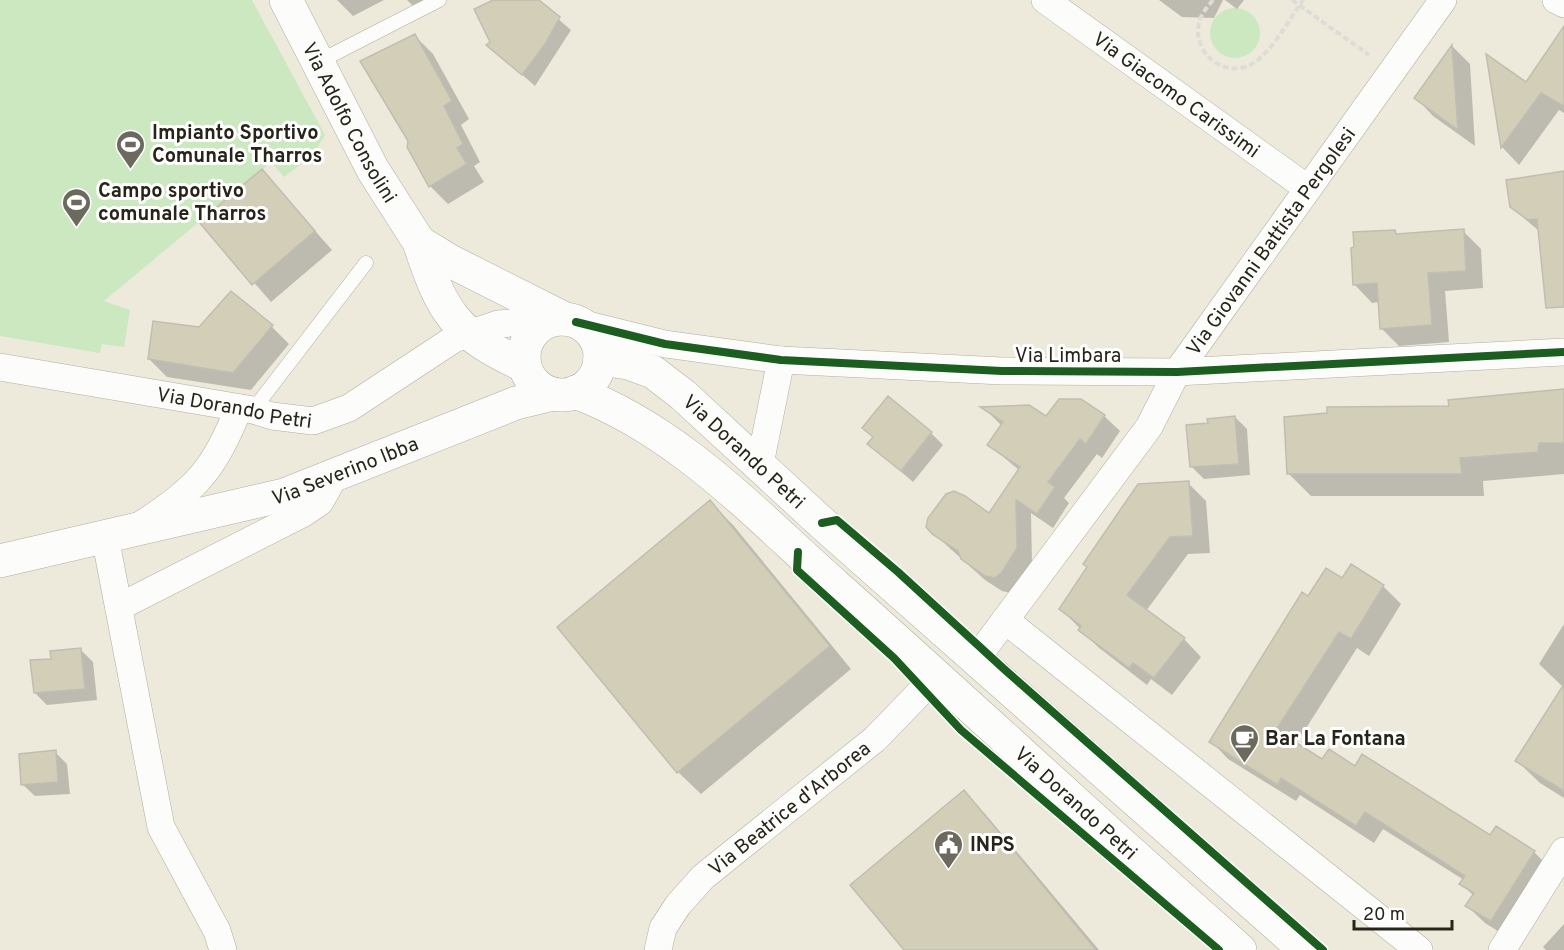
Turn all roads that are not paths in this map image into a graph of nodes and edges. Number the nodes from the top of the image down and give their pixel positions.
1 (286, 0) edge
2 (439, 0) edge
3 (1045, 0) edge
4 (1443, 0) edge
5 (1556, 0) edge
6 (1564, 4) edge
7 (318, 62) junction
8 (1307, 188) junction
9 (419, 242) junction
10 (366, 263) dead end
11 (565, 320) junction
12 (470, 334) junction
13 (665, 344) junction
14 (1564, 352) edge
15 (599, 355) junction
16 (781, 360) junction
17 (525, 366) junction
18 (0, 368) edge
19 (1177, 372) junction
20 (564, 393) junction
21 (246, 409) junction
22 (760, 464) junction
23 (334, 477) junction
24 (118, 534) junction
25 (0, 561) edge
26 (118, 607) junction
27 (1005, 620) junction
28 (976, 659) junction
29 (937, 675) junction
30 (1564, 851) edge
31 (224, 950) edge
32 (658, 950) edge
33 (1240, 950) edge
34 (1305, 950) edge
35 (1419, 950) edge
36 (1502, 950) edge

1 - 7 street, Via Adolfo Consolini
2 - 7 lane
3 - 8 street, Via Giacomo Carissimi
4 - 8 street, Via Giovanni Battista Pergolesi
5 - 6 street
7 - 9 street, Via Adolfo Consolini
8 - 19 street, Via Giovanni Battista Pergolesi
9 - 11 street, Via Adolfo Consolini
9 - 12 street, Via Adolfo Consolini
10 - 21 lane
11 - 12 street, Via Dorando Petri
11 - 13 street, Via Limbara
11 - 15 street
11 - 17 street
12 - 17 street, Via Adolfo Consolini
12 - 21 street, Via Dorando Petri
13 - 15 street, Via Limbara
13 - 16 street, Via Limbara
14 - 19 street, Via Limbara
15 - 20 street
15 - 22 street, Via Dorando Petri
16 - 19 street, Via Limbara
16 - 22 street
17 - 20 street
18 - 21 street, Via Dorando Petri
19 - 27 street, Via Giovanni Battista Pergolesi
20 - 23 street, Via Severino Ibba
20 - 29 street, Via Dorando Petri
21 - 24 street, Via Severino Ibba
22 - 28 street, Via Dorando Petri
23 - 24 street, Via Severino Ibba
23 - 26 street
24 - 25 street, Via Severino Ibba
24 - 26 street
26 - 31 street
27 - 28 street, Via Giovanni Battista Pergolesi
27 - 35 street
28 - 34 street, Via Dorando Petri
29 - 32 street, Via Beatrice d'Arborea
29 - 33 street, Via Dorando Petri
30 - 36 street

